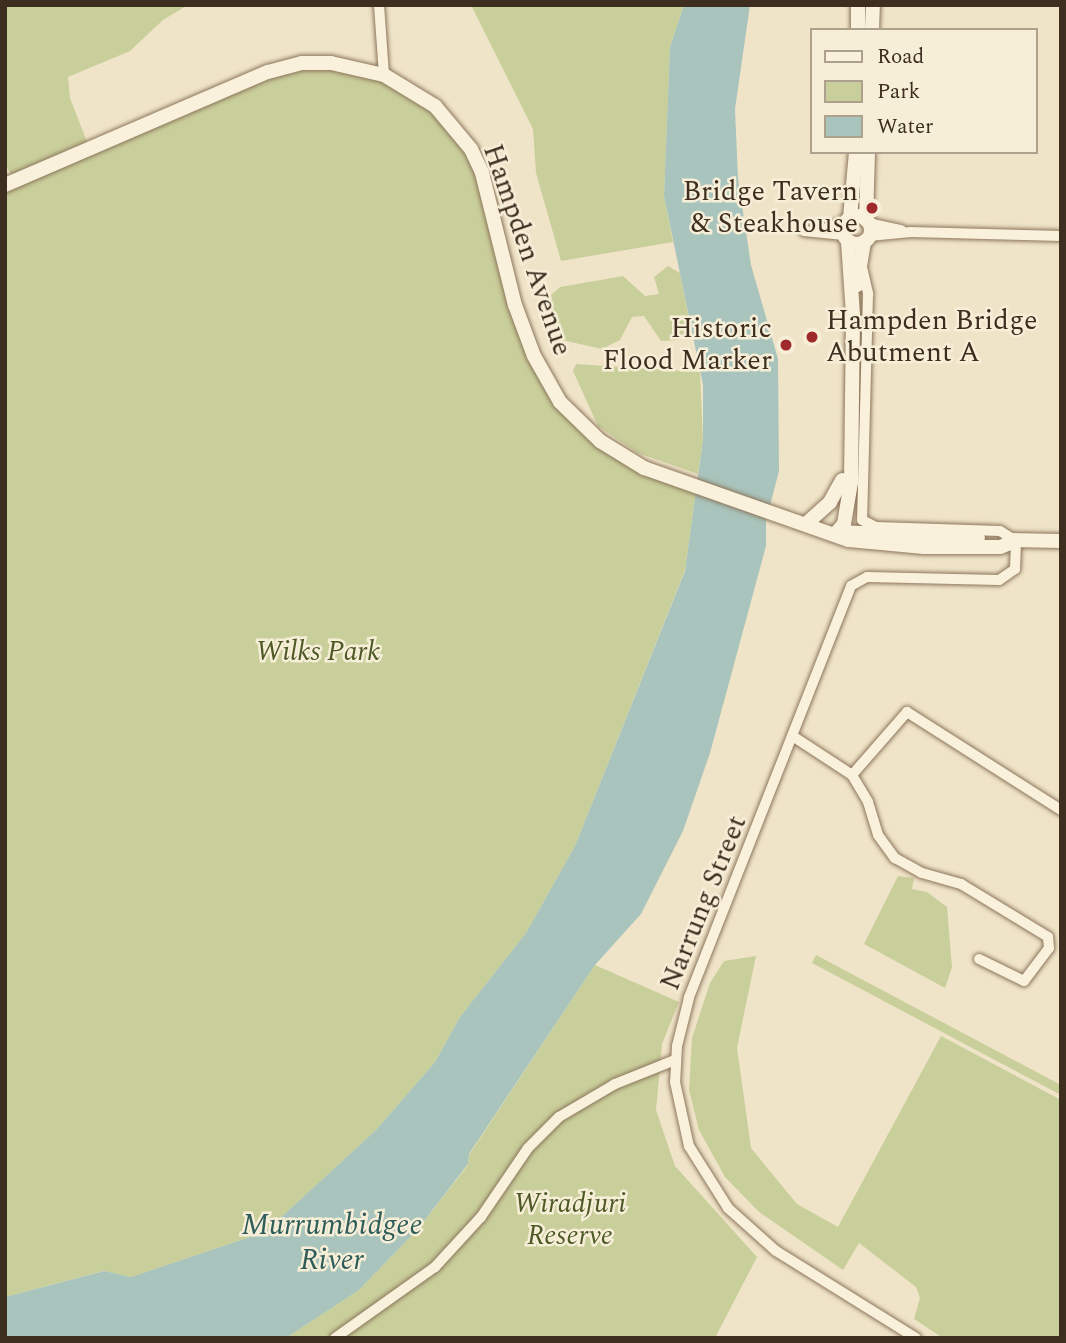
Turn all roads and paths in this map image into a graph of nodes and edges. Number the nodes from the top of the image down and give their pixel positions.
1 (379, 5) edge
2 (858, 5) edge
3 (873, 5) edge
4 (858, 28) edge
5 (872, 28) edge
6 (384, 75) junction
7 (856, 154) edge
8 (868, 154) edge
9 (5, 185) edge
10 (847, 229) junction
11 (867, 230) junction
12 (808, 232) dead end
13 (1061, 236) edge
14 (861, 262) junction
15 (853, 314) junction
16 (845, 474) junction
17 (802, 521) junction
18 (837, 532) junction
19 (1016, 541) junction
20 (1061, 541) edge
21 (794, 737) junction
22 (852, 775) junction
23 (1061, 810) edge
24 (979, 959) dead end
25 (675, 1060) junction
26 (335, 1338) edge
27 (916, 1338) edge

1 - 6 street
2 - 4 main road
3 - 5 main road
6 - 9 main road, Hampden Avenue
6 - 17 main road, Hampden Avenue
7 - 10 main road
8 - 11 main road
10 - 11 main road
10 - 11 main road
10 - 12 street
10 - 15 main road
11 - 13 street
11 - 14 main road
14 - 15 main road
14 - 19 street
15 - 16 main road
16 - 17 main road
16 - 18 main road
17 - 18 main road, Hampden Avenue
18 - 19 main road, Hampden Avenue
19 - 20 main road, Hampden Avenue
19 - 21 street, Narrung Street
21 - 22 street
21 - 25 street, Narrung Street
22 - 23 street
22 - 24 street
25 - 26 street
25 - 27 street, Narrung Street

